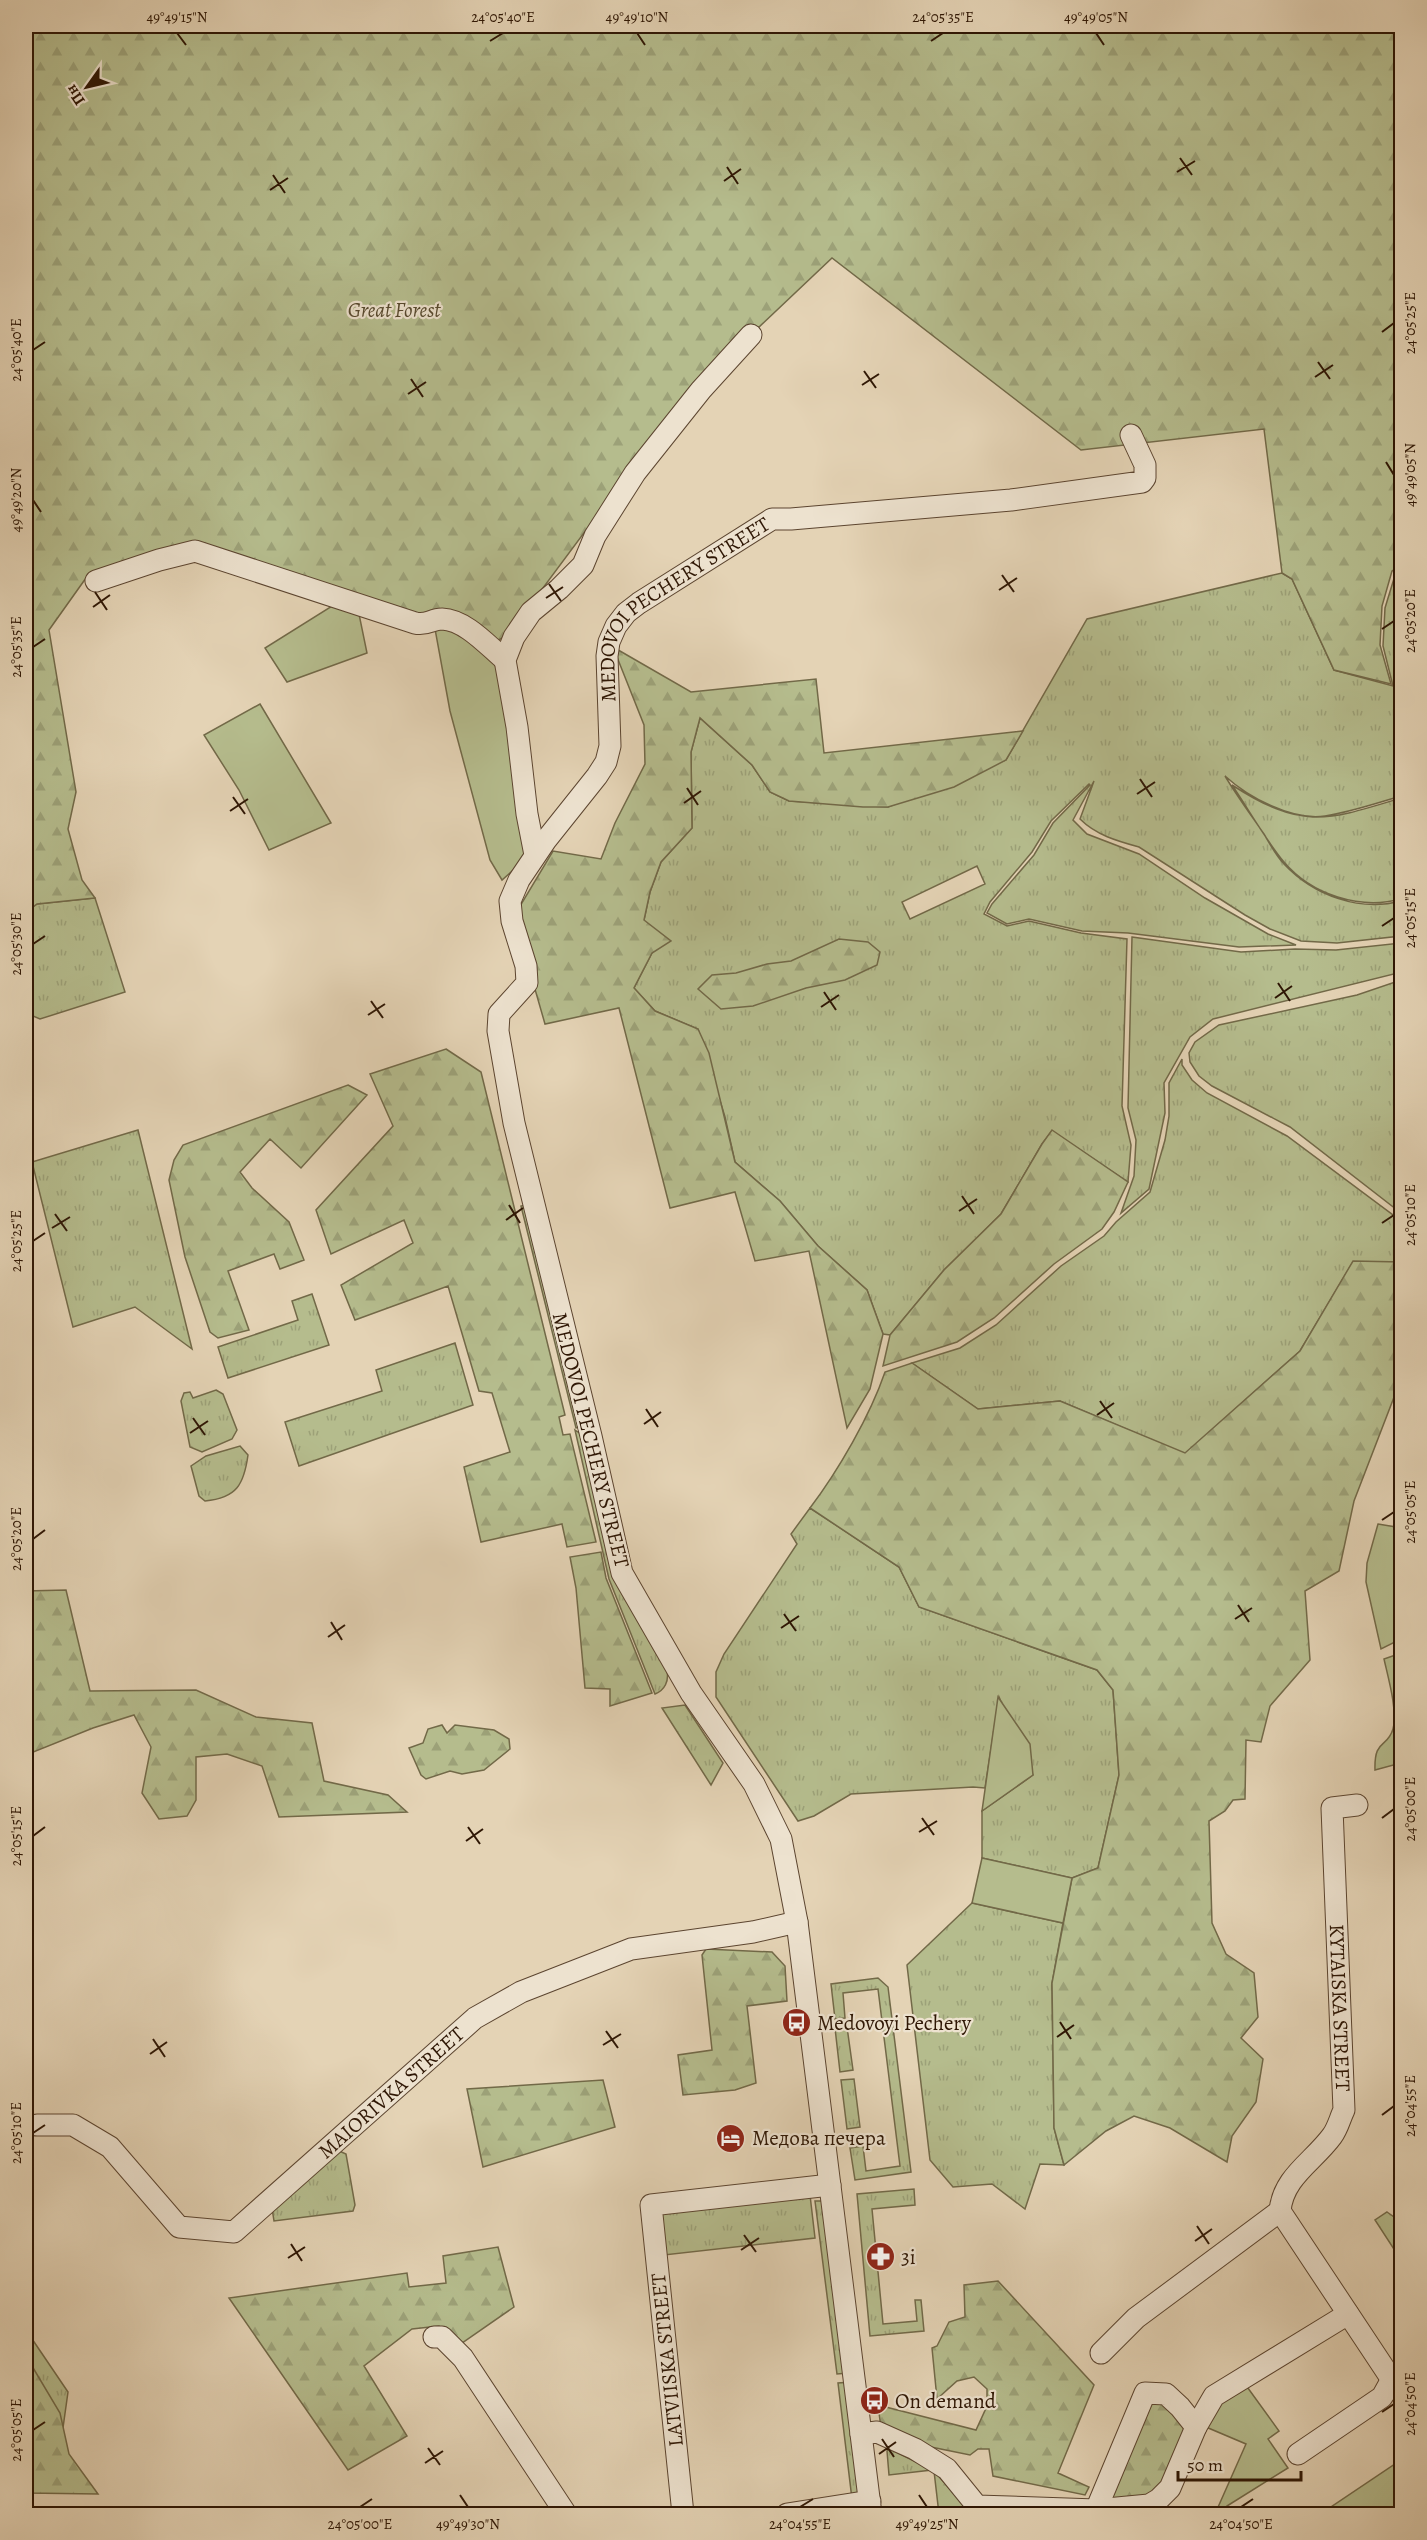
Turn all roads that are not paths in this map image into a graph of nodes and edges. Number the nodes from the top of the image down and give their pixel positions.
1 (751, 335) dead end
2 (1131, 435) dead end
3 (96, 580) dead end
4 (505, 660) junction
5 (535, 855) junction
6 (1357, 1805) dead end
7 (797, 1922) junction
8 (37, 2125) dead end
9 (830, 2185) junction
10 (1280, 2211) junction
11 (1348, 2314) junction
12 (434, 2337) dead end
13 (1101, 2353) dead end
14 (1397, 2387) edge
15 (1196, 2427) junction
16 (861, 2434) junction
17 (1298, 2454) dead end
18 (870, 2508) edge
19 (1096, 2510) junction
20 (566, 2514) edge
21 (683, 2514) edge
22 (787, 2514) edge

1 - 4 street
2 - 5 street, MEDOVOI PECHERY STREET
3 - 4 street
4 - 5 street
5 - 7 street, MEDOVOI PECHERY STREET
6 - 10 street, KYTAISKA STREET
7 - 8 street, MAIORIVKA STREET
7 - 9 street, MEDOVOI PECHERY STREET
9 - 16 street, MEDOVOI PECHERY STREET
9 - 21 street, LATVIISKA STREET
10 - 11 street
10 - 13 street
11 - 14 street
11 - 15 street
12 - 20 street
14 - 17 street
15 - 19 street
15 - 19 street
16 - 18 street, MEDOVOI PECHERY STREET
16 - 19 street
18 - 22 street

